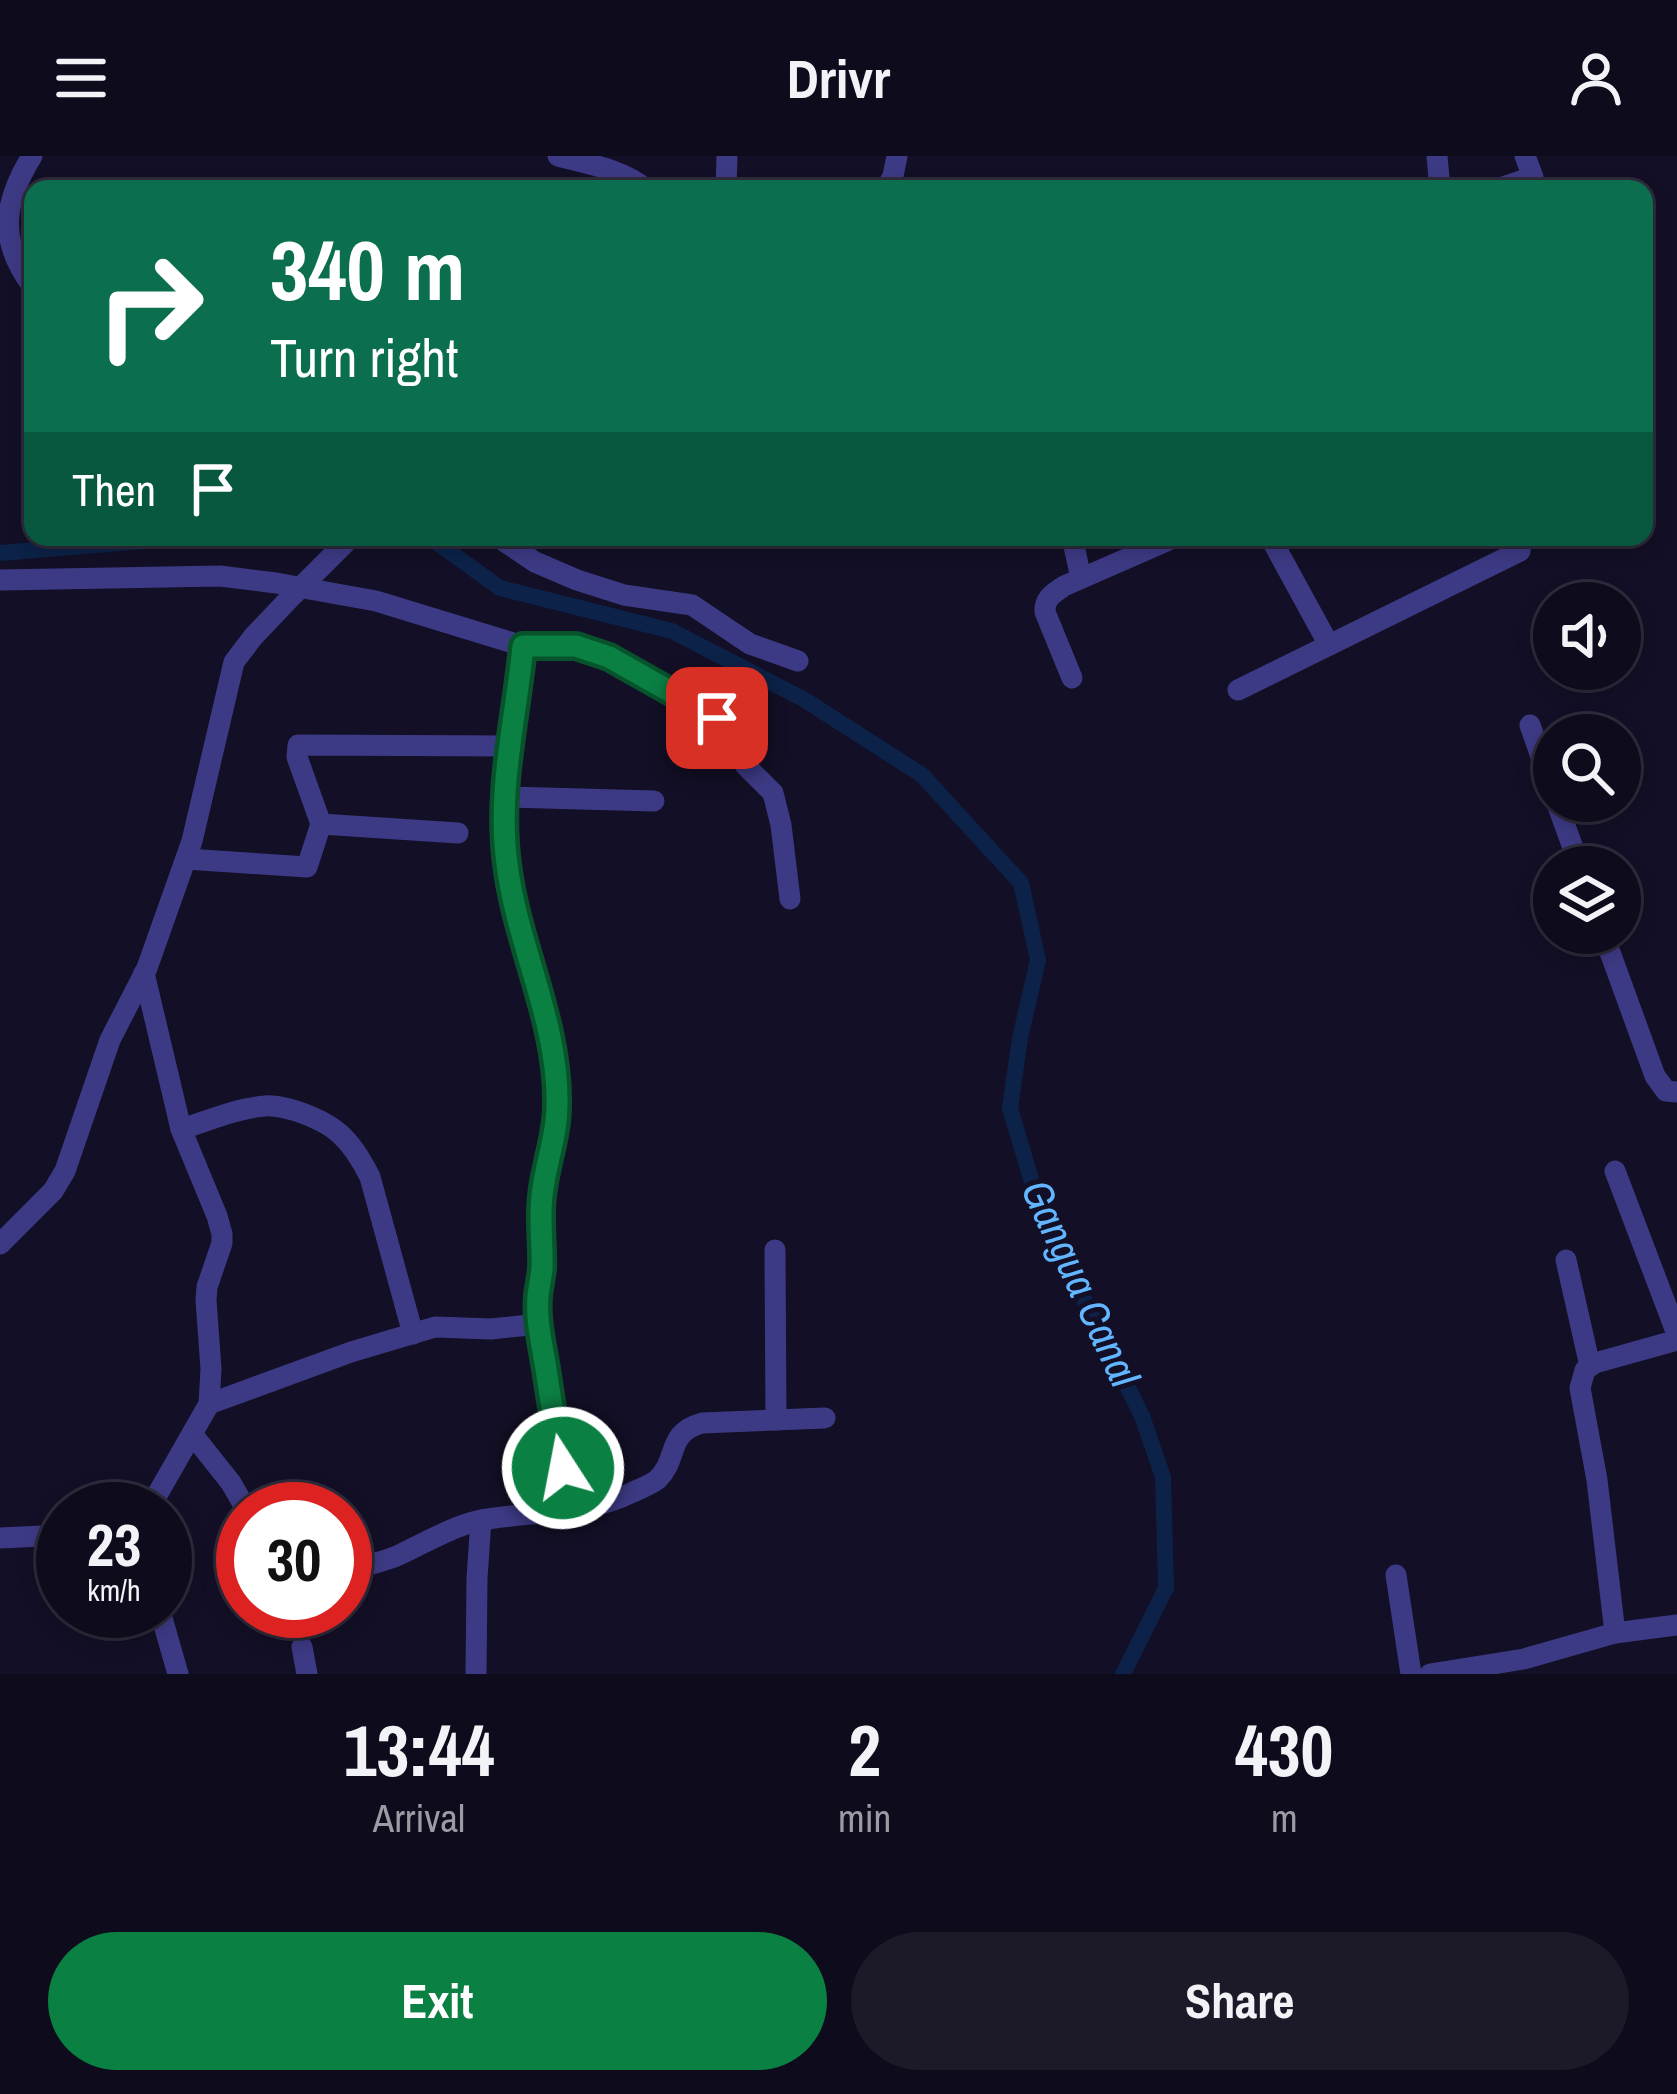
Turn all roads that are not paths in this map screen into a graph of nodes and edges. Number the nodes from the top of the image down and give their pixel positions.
1 (32, 156) edge
2 (558, 156) edge
3 (1525, 156) edge
4 (635, 180) edge
5 (1524, 180) edge
6 (24, 277) edge
7 (342, 546) edge
8 (511, 546) edge
9 (1074, 546) edge
10 (1155, 546) edge
11 (1275, 546) edge
12 (1520, 550) dead end
13 (1082, 578) junction
14 (0, 580) edge
15 (301, 586) junction
16 (1329, 645) junction
17 (523, 646) junction
18 (797, 661) dead end
19 (1072, 679) dead end
20 (1238, 690) dead end
21 (1530, 725) dead end
22 (1533, 734) edge
23 (509, 746) junction
24 (504, 796) junction
25 (655, 801) dead end
26 (321, 824) junction
27 (458, 833) dead end
28 (186, 859) junction
29 (790, 899) dead end
30 (1611, 954) edge
31 (144, 973) junction
32 (1677, 1092) edge
33 (181, 1129) junction
34 (1615, 1172) dead end
35 (0, 1244) edge
36 (775, 1250) dead end
37 (1566, 1261) dead end
38 (539, 1328) junction
39 (412, 1334) junction
40 (1677, 1337) edge
41 (1589, 1366) junction
42 (209, 1404) junction
43 (825, 1418) dead end
44 (776, 1420) junction
45 (193, 1435) junction
46 (165, 1482) edge
47 (230, 1482) edge
48 (572, 1510) junction
49 (482, 1520) junction
50 (36, 1536) edge
51 (0, 1538) edge
52 (372, 1565) edge
53 (1396, 1575) dead end
54 (1677, 1625) edge
55 (1616, 1633) junction
56 (168, 1638) edge
57 (302, 1647) dead end
58 (178, 1674) edge
59 (307, 1674) edge
60 (476, 1674) edge
61 (1411, 1674) edge
62 (1430, 1674) edge

1 - 6 street
2 - 4 street
3 - 5 street
7 - 15 street
8 - 18 street
9 - 13 street
10 - 13 street
11 - 16 street
12 - 16 street
13 - 19 street
14 - 15 street
15 - 17 street
15 - 28 street
16 - 20 street
17 - 23 street
17 - 29 street
21 - 22 street
23 - 24 street
23 - 26 street
24 - 25 street
24 - 38 street
26 - 27 street
26 - 28 street
28 - 31 street
30 - 32 street
31 - 33 street
31 - 35 street
33 - 39 street
33 - 42 street
34 - 40 street
36 - 44 street
37 - 41 street
38 - 39 street
38 - 48 street
39 - 42 street
40 - 41 street
41 - 55 street
42 - 45 street
43 - 44 street
44 - 48 street
45 - 46 street
45 - 47 street
48 - 49 street
49 - 52 street
49 - 60 street
50 - 51 street
53 - 61 street
54 - 55 street
55 - 62 street
56 - 58 street
57 - 59 street

